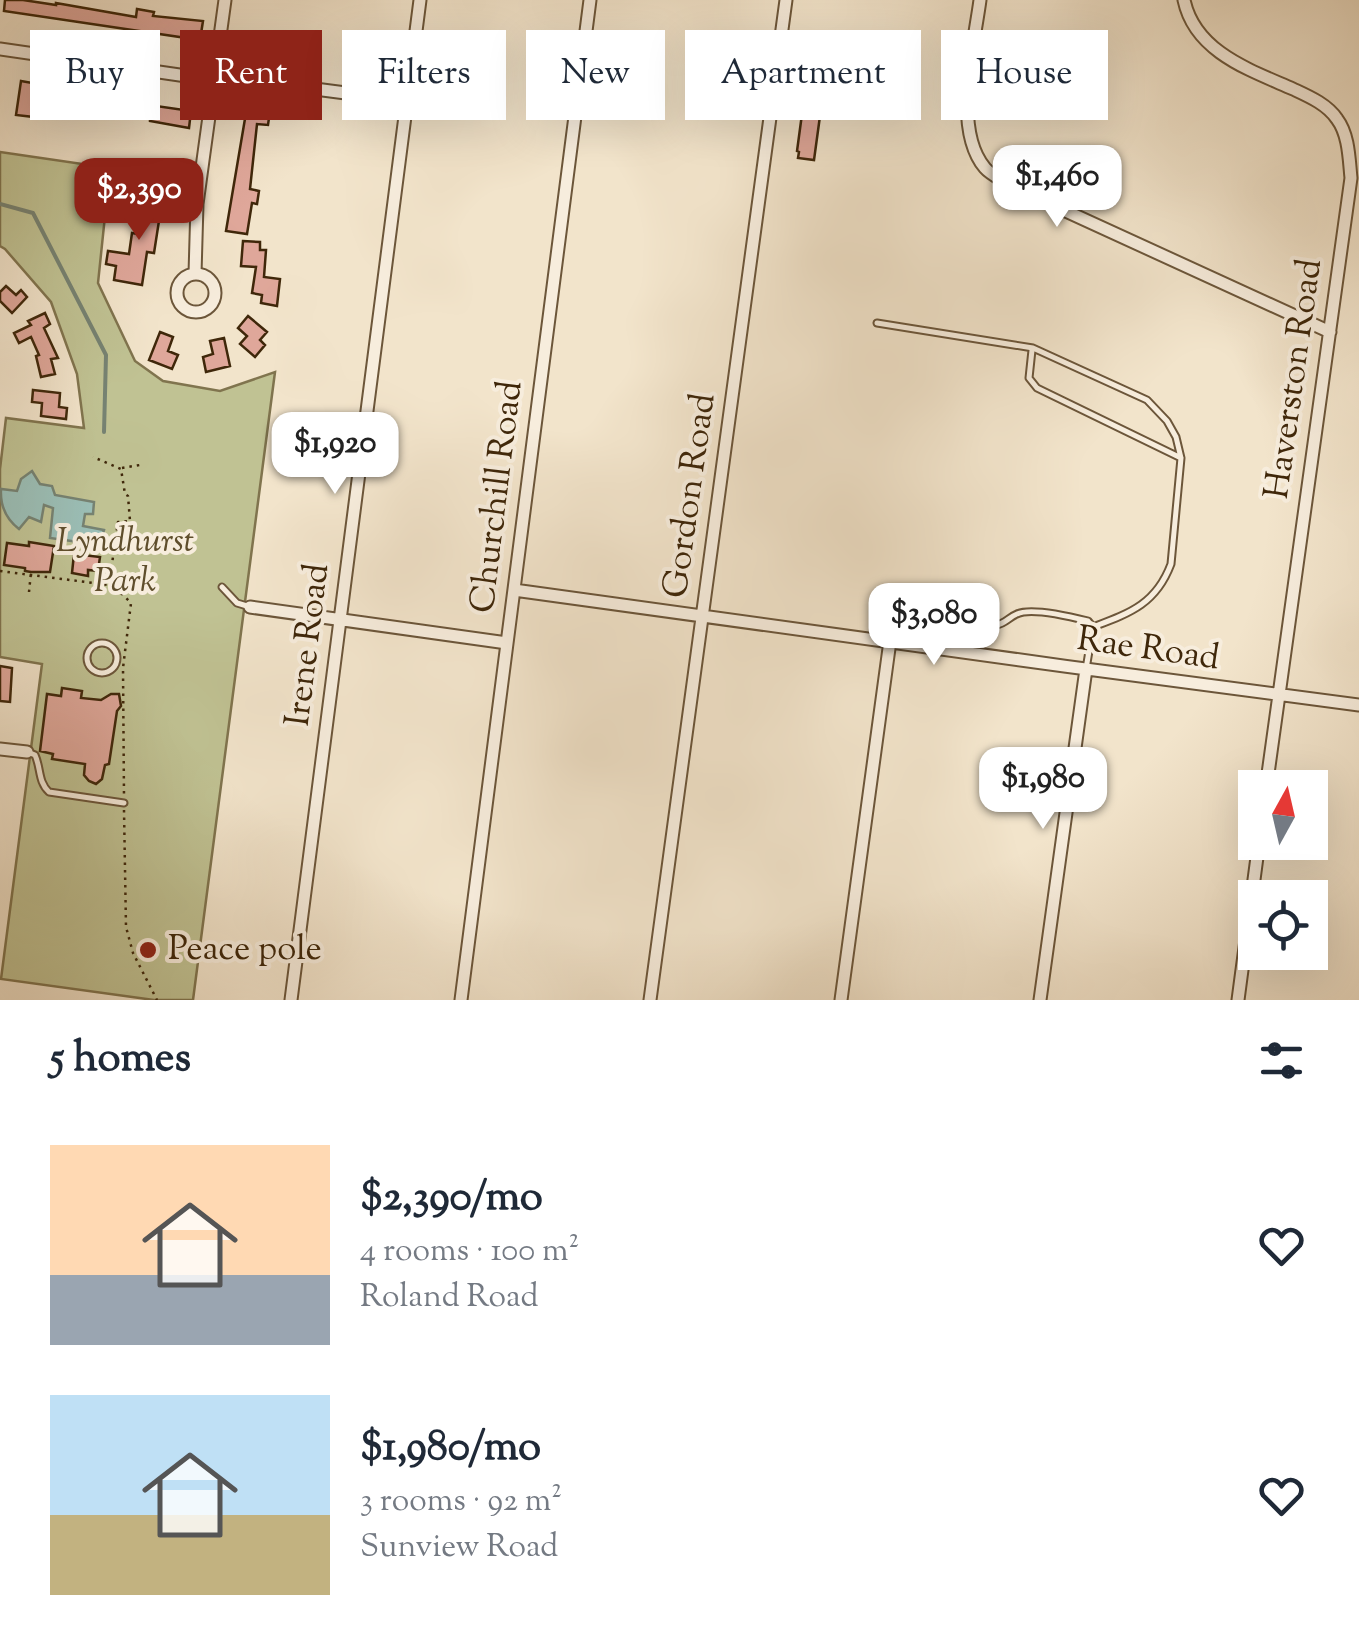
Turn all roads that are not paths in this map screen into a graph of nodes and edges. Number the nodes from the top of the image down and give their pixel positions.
1 (225, 0) edge
2 (420, 0) edge
3 (590, 0) edge
4 (786, 0) edge
5 (980, 0) edge
6 (1184, 0) edge
7 (221, 30) edge
8 (416, 30) edge
9 (0, 49) edge
10 (180, 75) edge
11 (209, 120) edge
12 (404, 120) edge
13 (195, 274) dead end
14 (878, 323) dead end
15 (1330, 332) junction
16 (1033, 348) junction
17 (1181, 458) junction
18 (222, 587) dead end
19 (514, 590) junction
20 (250, 607) joint
21 (702, 617) junction
22 (340, 620) junction
23 (1094, 626) junction
24 (890, 640) junction
25 (508, 643) junction
26 (1086, 669) junction
27 (106, 673) joint
28 (1279, 695) junction
29 (1359, 706) edge
30 (0, 748) edge
31 (26, 752) joint
32 (1269, 770) edge
33 (124, 803) road end
34 (1257, 860) edge
35 (291, 1000) edge
36 (462, 1000) edge
37 (650, 1000) edge
38 (841, 1000) edge
39 (1040, 1000) edge
40 (1238, 1000) edge

1 - 7 street
2 - 8 street, Irene Road
3 - 19 street, Churchill Road
4 - 21 street, Gordon Road
5 - 15 street
6 - 15 street, Haverston Road
9 - 10 street
11 - 13 street
12 - 22 street, Irene Road
14 - 16 lane
15 - 28 street, Haverston Road
16 - 17 lane
16 - 17 lane
17 - 23 lane
18 - 20 lane
19 - 21 street, Rae Road
19 - 25 street, Churchill Road
20 - 22 street
21 - 24 street, Rae Road
21 - 37 street, Gordon Road
22 - 25 street
22 - 35 street, Irene Road
23 - 24 lane
23 - 26 lane
24 - 26 street, Rae Road
24 - 38 street
25 - 36 street, Churchill Road
26 - 28 street, Rae Road
26 - 39 street
27 - 27 lane
28 - 29 street, Rae Road
28 - 32 street, Haverston Road
30 - 31 street
31 - 33 lane
34 - 40 street

